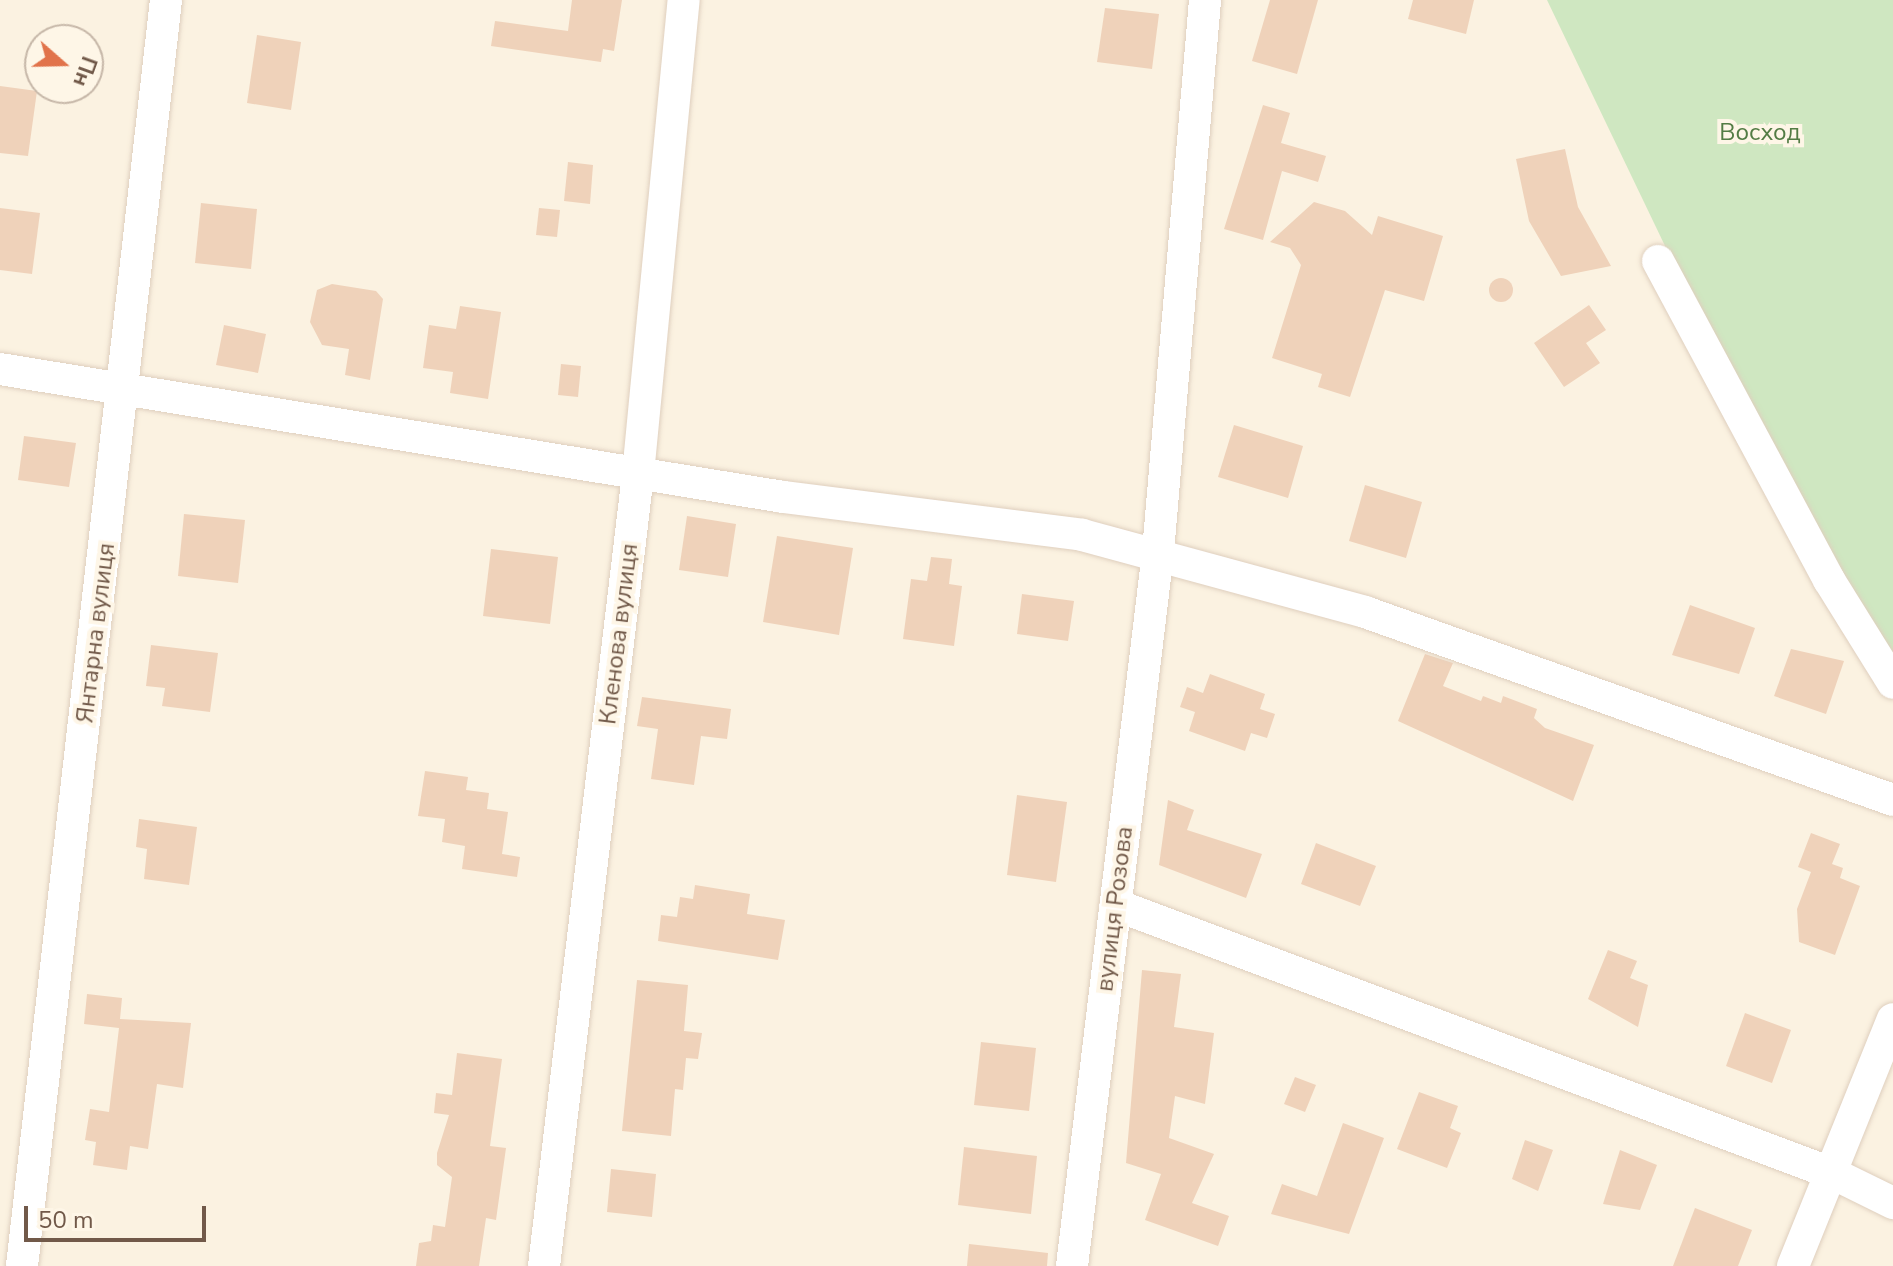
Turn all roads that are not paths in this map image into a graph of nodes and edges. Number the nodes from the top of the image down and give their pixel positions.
1 (166, 0) edge
2 (684, 0) edge
3 (1205, 0) edge
4 (1658, 261) dead end
5 (0, 369) edge
6 (124, 385) junction
7 (638, 474) junction
8 (1158, 552) junction
9 (1893, 683) edge
10 (1893, 800) edge
11 (1116, 905) junction
12 (1893, 1019) edge
13 (1834, 1174) junction
14 (1893, 1203) edge
15 (22, 1266) edge
16 (544, 1266) edge
17 (1072, 1266) edge
18 (1793, 1266) edge

1 - 6 street, Янтарна вулиця
2 - 7 street, Кленова вулиця
3 - 8 street, вулиця Розова
4 - 9 street
5 - 6 street
6 - 7 street
6 - 15 street, Янтарна вулиця
7 - 8 street
7 - 16 street, Кленова вулиця
8 - 10 street
8 - 11 street, вулиця Розова
11 - 13 street
11 - 17 street, вулиця Розова
12 - 13 street
13 - 14 street
13 - 18 street

